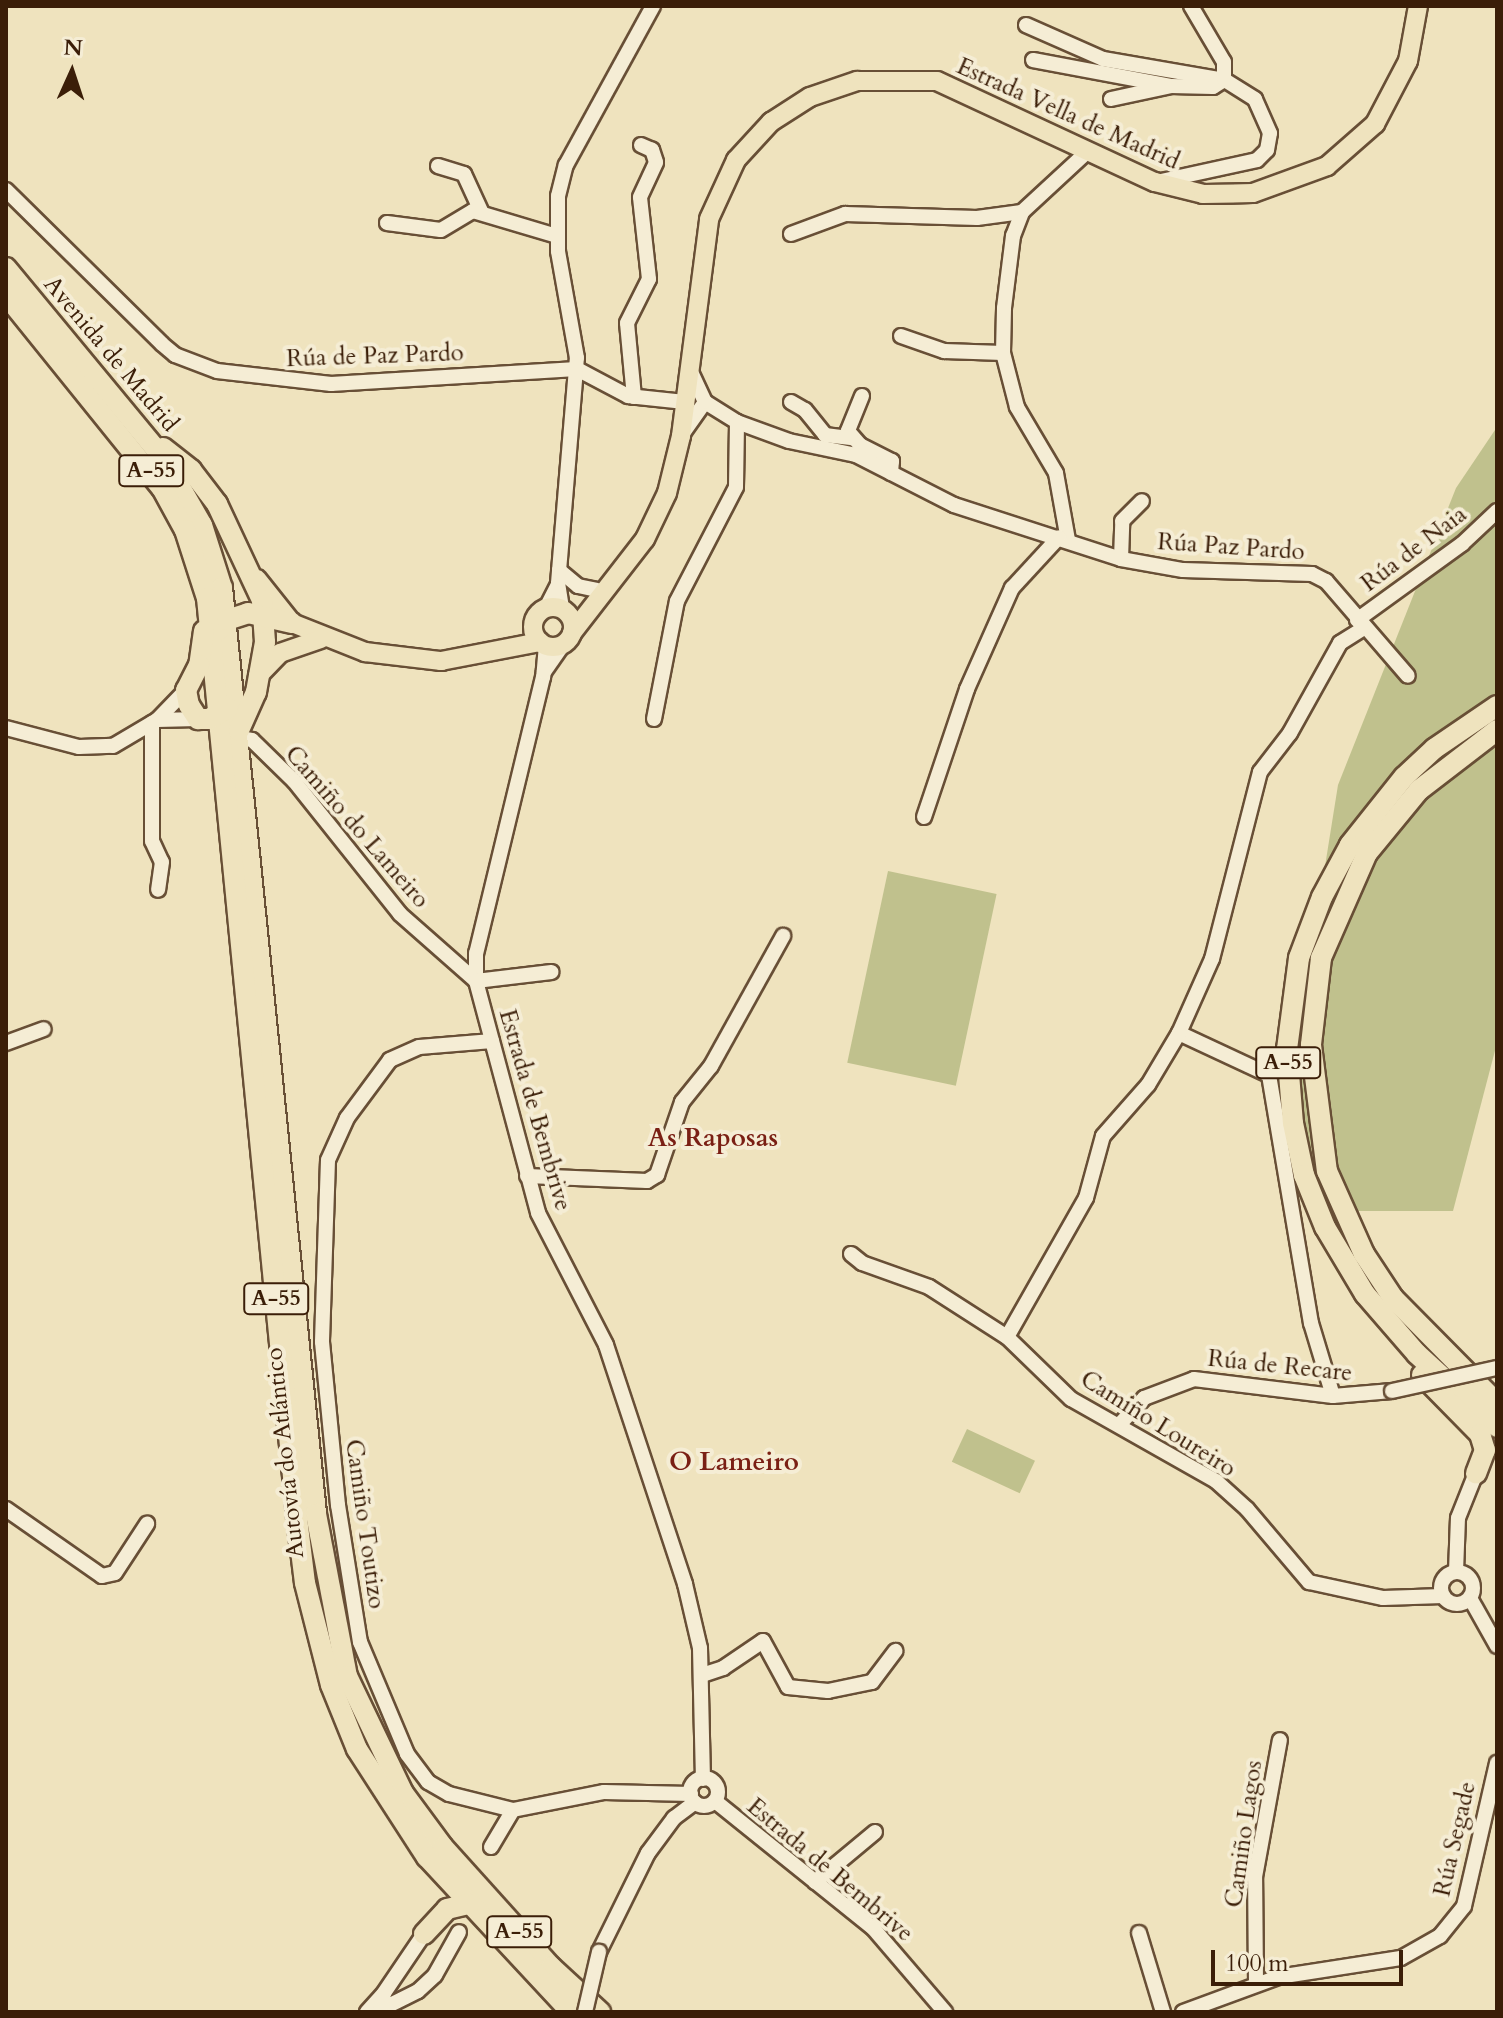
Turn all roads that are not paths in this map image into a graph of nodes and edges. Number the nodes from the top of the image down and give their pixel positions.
1 (653, 6) edge
2 (1191, 6) edge
3 (1418, 6) edge
4 (1026, 25) dead end
5 (1033, 60) dead end
6 (1224, 80) junction
7 (1171, 86) junction
8 (1111, 99) dead end
9 (641, 145) dead end
10 (1088, 151) junction
11 (438, 166) dead end
12 (1155, 182) junction
13 (6, 190) edge
14 (481, 211) junction
15 (1022, 212) junction
16 (387, 223) dead end
17 (791, 234) dead end
18 (557, 236) junction
19 (6, 268) edge
20 (6, 295) edge
21 (901, 336) dead end
22 (1003, 353) junction
23 (689, 368) junction
24 (577, 369) junction
25 (862, 396) dead end
26 (634, 397) junction
27 (685, 402) junction
28 (705, 402) junction
29 (791, 402) dead end
30 (737, 422) junction
31 (141, 430) junction
32 (681, 436) junction
33 (851, 438) junction
34 (891, 473) junction
35 (1142, 501) dead end
36 (1497, 511) edge
37 (1064, 539) junction
38 (1121, 559) junction
39 (255, 577) junction
40 (559, 577) junction
41 (603, 587) junction
42 (207, 598) junction
43 (552, 612) junction
44 (263, 613) junction
45 (227, 620) junction
46 (292, 623) junction
47 (1360, 624) junction
48 (213, 638) junction
49 (321, 639) junction
50 (548, 650) junction
51 (489, 652) junction
52 (199, 665) junction
53 (258, 676) junction
54 (1408, 676) dead end
55 (186, 690) junction
56 (1497, 706) edge
57 (228, 708) junction
58 (198, 719) junction
59 (654, 719) dead end
60 (154, 722) junction
61 (6, 728) edge
62 (1497, 730) edge
63 (239, 734) junction
64 (924, 817) dead end
65 (158, 890) dead end
66 (783, 936) dead end
67 (551, 972) dead end
68 (476, 981) junction
69 (44, 1029) dead end
70 (1179, 1033) junction
71 (492, 1041) junction
72 (6, 1043) edge
73 (527, 1176) junction
74 (851, 1254) dead end
75 (1365, 1294) junction
76 (1007, 1337) junction
77 (1453, 1361) junction
78 (1497, 1368) edge
79 (1497, 1381) edge
80 (1333, 1396) junction
81 (1497, 1403) edge
82 (1119, 1425) junction
83 (1497, 1427) edge
84 (1497, 1462) edge
85 (1476, 1473) junction
86 (6, 1509) edge
87 (147, 1524) dead end
88 (1456, 1572) junction
89 (1443, 1596) junction
90 (1470, 1598) junction
91 (1497, 1646) edge
92 (895, 1651) dead end
93 (702, 1675) junction
94 (1280, 1740) dead end
95 (1497, 1763) edge
96 (703, 1779) junction
97 (693, 1798) junction
98 (715, 1801) junction
99 (1493, 1802) edge
100 (513, 1810) junction
101 (875, 1832) dead end
102 (491, 1847) dead end
103 (815, 1882) junction
104 (469, 1904) junction
105 (459, 1932) dead end
106 (1139, 1933) dead end
107 (424, 1934) joint
108 (1256, 1982) junction
109 (376, 2011) edge
110 (571, 2012) edge
111 (585, 2012) edge
112 (600, 2012) edge
113 (945, 2012) edge
114 (1163, 2012) edge
115 (1183, 2012) edge

1 - 18 street
2 - 6 street
3 - 12 main road, Estrada Vella de Madrid
4 - 6 street
5 - 7 street
6 - 7 street
6 - 12 street
7 - 8 street
9 - 26 street
10 - 12 main road, Estrada Vella de Madrid
10 - 15 street
10 - 23 main road, Estrada Vella de Madrid
11 - 14 street
13 - 24 street, Rúa de Paz Pardo
14 - 16 street
14 - 18 street
15 - 17 street
15 - 22 street
18 - 24 street
19 - 31 highway, Avenida de Madrid / A-55
20 - 42 highway, Avenida de Madrid / A-55
21 - 22 street
22 - 37 street
23 - 27 main road, Estrada Vella de Madrid
23 - 28 street
24 - 26 street
24 - 40 street
25 - 33 street
26 - 27 street
27 - 32 main road, Estrada Vella de Madrid
28 - 30 street, Rúa Paz Pardo
28 - 32 street
29 - 33 street
30 - 34 street, Rúa Paz Pardo
30 - 59 street
31 - 39 highway
31 - 45 highway, Avenida de Madrid / A-55
32 - 41 main road, Estrada Vella de Madrid
33 - 34 street
34 - 37 street, Rúa Paz Pardo
35 - 38 street
36 - 47 street, Rúa de Naia
37 - 38 street, Rúa Paz Pardo
37 - 64 street
38 - 47 street, Rúa Paz Pardo
39 - 44 highway
39 - 46 main road
40 - 41 street
40 - 43 street
41 - 43 main road, Estrada Vella de Madrid
41 - 50 main road, Estrada Vella de Madrid
42 - 48 highway, Avenida de Madrid / A-55
42 - 52 highway
43 - 50 main road
43 - 50 main road
43 - 51 main road, Estrada Vella de Madrid
44 - 45 highway
44 - 46 highway
44 - 53 highway
45 - 48 highway
45 - 57 highway, Avenida de Madrid / A-55
46 - 49 main road, Estrada Vella de Madrid
47 - 54 street, Rúa Paz Pardo
47 - 70 street, Rúa de Naia
48 - 52 highway
48 - 57 highway, Avenida de Madrid / A-55
49 - 51 main road, Estrada Vella de Madrid
49 - 53 main road
50 - 51 main road, Estrada Vella de Madrid
50 - 68 street, Estrada de Bembrive
52 - 55 highway
53 - 57 highway
53 - 63 highway
55 - 58 highway
55 - 60 street
56 - 75 highway, A-55
57 - 58 highway
57 - 63 highway, Autovía do Atlántico / A-55
57 - 104 highway, Autovía do Atlántico / A-55
58 - 60 street
60 - 61 street
60 - 65 street
62 - 77 highway, A-55
63 - 68 street, Camiño do Lameiro
63 - 112 highway, Autovía do Atlántico / A-55
66 - 73 street
67 - 68 street
68 - 71 street, Estrada de Bembrive
69 - 72 street
70 - 76 street, Rúa de Naia
70 - 80 street
71 - 73 street, Estrada de Bembrive
71 - 100 street, Camiño Toutizo
73 - 93 street, Estrada de Bembrive
74 - 76 street, Camiño Loureiro
75 - 83 highway, A-55
75 - 85 highway
76 - 82 street, Camiño Loureiro
77 - 79 highway
77 - 81 highway, A-55
78 - 80 street, Rúa de Recare, bridge
80 - 82 street, Rúa de Recare
82 - 89 street, Camiño Loureiro
84 - 85 highway
85 - 88 street
86 - 87 street
88 - 89 street
88 - 90 street
89 - 90 street
90 - 91 street
92 - 93 street
93 - 96 street, Estrada de Bembrive
94 - 108 street, Camiño Lagos
95 - 99 street, Rúa Segade
96 - 97 street
96 - 98 street
97 - 98 street
97 - 100 street, Camiño Toutizo
97 - 111 street, bridge
98 - 103 street, Estrada de Bembrive
99 - 108 street, Rúa Segade
100 - 102 street
101 - 103 street
103 - 113 street, Estrada de Bembrive
104 - 107 highway
104 - 110 highway, Autovía do Atlántico / A-55
105 - 109 street
106 - 114 street
107 - 109 street
108 - 115 street, Rúa Segade

